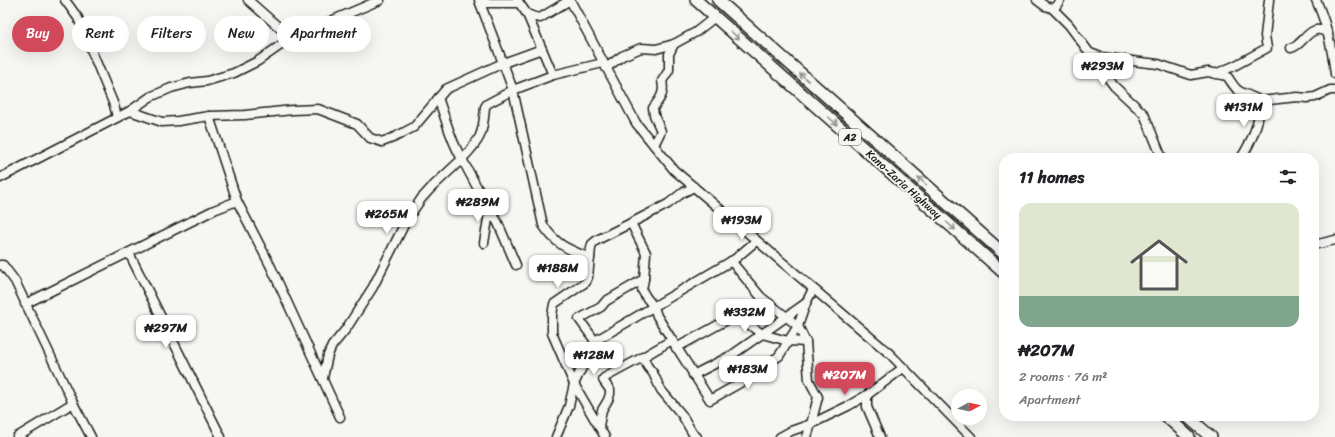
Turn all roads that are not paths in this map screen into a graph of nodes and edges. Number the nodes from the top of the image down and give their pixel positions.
1 (66, 0) edge
2 (248, 0) edge
3 (380, 0) edge
4 (570, 0) edge
5 (696, 0) edge
6 (718, 0) edge
7 (1037, 0) edge
8 (1060, 0) edge
9 (1269, 0) edge
10 (1316, 0) edge
11 (479, 1) edge
12 (518, 2) edge
13 (1052, 8) junction
14 (528, 14) junction
15 (343, 16) edge
16 (715, 17) junction
17 (277, 26) edge
18 (1328, 33) junction
19 (674, 44) junction
20 (277, 48) edge
21 (1291, 48) dead end
22 (542, 49) junction
23 (1090, 53) junction
24 (503, 63) junction
25 (605, 66) junction
26 (1214, 74) junction
27 (1335, 74) edge
28 (553, 75) junction
29 (513, 90) junction
30 (1335, 90) edge
31 (438, 98) junction
32 (1260, 101) junction
33 (1271, 101) junction
34 (130, 111) junction
35 (209, 116) junction
36 (117, 117) junction
37 (1258, 121) junction
38 (654, 146) junction
39 (1160, 153) edge
40 (1244, 153) edge
41 (462, 159) junction
42 (0, 178) edge
43 (694, 187) junction
44 (237, 201) junction
45 (490, 207) junction
46 (631, 223) junction
47 (1335, 240) edge
48 (756, 241) junction
49 (484, 243) dead end
50 (1319, 244) edge
51 (999, 250) edge
52 (128, 253) junction
53 (590, 258) junction
54 (731, 261) junction
55 (0, 265) edge
56 (516, 265) dead end
57 (999, 269) edge
58 (644, 279) junction
59 (813, 289) junction
60 (806, 303) junction
61 (25, 304) junction
62 (654, 307) junction
63 (786, 317) junction
64 (798, 326) junction
65 (762, 334) junction
66 (672, 340) junction
67 (595, 341) junction
68 (788, 341) junction
69 (806, 342) junction
70 (676, 348) junction
71 (643, 357) junction
72 (903, 368) junction
73 (693, 375) junction
74 (323, 378) junction
75 (574, 384) junction
76 (867, 395) junction
77 (73, 403) junction
78 (340, 417) dead end
79 (1171, 421) edge
80 (1193, 421) edge
81 (811, 424) junction
82 (599, 426) junction
83 (17, 437) edge
84 (91, 437) edge
85 (221, 437) edge
86 (556, 437) edge
87 (605, 437) edge
88 (697, 437) edge
89 (780, 437) edge
90 (806, 437) edge
91 (880, 437) edge
92 (972, 437) edge
93 (1189, 437) edge
94 (1211, 437) edge

1 - 36 street
2 - 17 street
3 - 15 street
4 - 14 street
4 - 25 street
5 - 16 highway, Kano-Zaria Highway / A2
51 -> 6 highway, Kano-Zaria Highway / A2
7 - 13 street
8 - 13 street
9 - 26 street
10 - 18 street
11 - 12 street
11 - 24 street
12 - 14 street
13 - 23 street
14 - 22 street
16 - 19 street
16 -> 57 highway, Kano-Zaria Highway / A2
18 - 21 street
18 - 27 street
19 - 25 street
19 - 38 street
20 - 34 street
22 - 24 street
22 - 28 street
23 - 26 street
23 - 39 street
24 - 29 street
24 - 31 street
25 - 28 street
25 - 38 street
26 - 32 street
28 - 29 street
29 - 41 street
29 - 53 street
30 - 33 street
31 - 35 street
31 - 41 street
32 - 33 street
32 - 37 street
33 - 37 street
34 - 35 street
34 - 36 street
35 - 44 street
36 - 42 street
37 - 40 street
38 - 43 street
41 - 45 street
41 - 74 street
43 - 46 street
43 - 48 street
44 - 52 street
44 - 74 street
45 - 49 street
45 - 56 street
46 - 53 street
46 - 58 street
47 - 50 street
48 - 54 street
48 - 59 street
52 - 61 street
52 - 85 street
53 - 75 street
54 - 62 street
54 - 63 street
55 - 61 street
58 - 62 street
58 - 67 street
59 - 60 street
59 - 72 street
60 - 63 street
60 - 64 street
61 - 77 street
62 - 66 street
62 - 67 street
63 - 64 street
63 - 65 street
64 - 68 street
64 - 69 street
65 - 68 street
65 - 70 street
65 - 73 street
66 - 70 street
66 - 71 street
67 - 75 street
68 - 69 street
68 - 73 street
69 - 81 street
70 - 73 street
71 - 82 street
71 - 88 street
72 - 76 street
72 - 92 street
74 - 78 street
75 - 82 street
75 - 86 street
76 - 81 street
76 - 91 street
77 - 83 street
77 - 84 street
79 - 93 highway
80 - 94 highway
81 - 89 street
81 - 90 street
82 - 87 street

